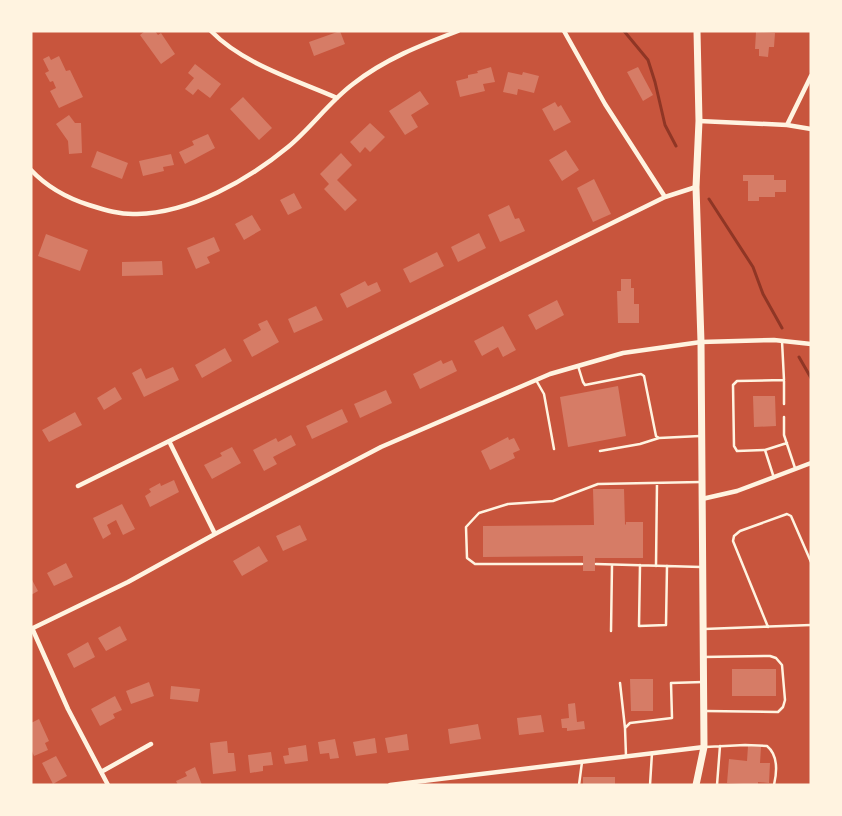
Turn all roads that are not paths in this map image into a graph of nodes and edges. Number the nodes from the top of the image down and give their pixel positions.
1 (211, 31) edge
2 (458, 31) edge
3 (564, 31) edge
4 (697, 31) edge
5 (811, 76) edge
6 (337, 98) junction
7 (699, 120) junction
8 (787, 125) junction
9 (811, 129) edge
10 (31, 170) edge
11 (696, 187) junction
12 (665, 197) junction
13 (782, 341) junction
14 (701, 342) junction
15 (811, 344) edge
16 (578, 366) junction
17 (536, 380) junction
18 (784, 380) junction
19 (784, 404) dead end
20 (784, 417) dead end
21 (702, 436) junction
22 (659, 438) junction
23 (169, 440) junction
24 (787, 443) junction
25 (554, 449) dead end
26 (765, 450) junction
27 (600, 451) dead end
28 (809, 463) edge
29 (795, 470) junction
30 (811, 471) edge
31 (774, 478) junction
32 (657, 482) junction
33 (702, 482) junction
34 (78, 486) dead end
35 (702, 499) junction
36 (215, 534) junction
37 (811, 562) edge
38 (582, 564) dead end
39 (596, 564) dead end
40 (612, 565) junction
41 (640, 565) junction
42 (656, 566) junction
43 (667, 566) junction
44 (702, 567) junction
45 (811, 626) edge
46 (768, 627) junction
47 (32, 629) edge
48 (703, 629) junction
49 (611, 631) dead end
50 (703, 657) junction
51 (703, 682) junction
52 (620, 683) dead end
53 (704, 711) junction
54 (625, 728) junction
55 (151, 744) dead end
56 (720, 746) junction
57 (704, 747) junction
58 (652, 753) junction
59 (626, 756) junction
60 (582, 762) junction
61 (101, 772) junction
62 (108, 785) edge
63 (390, 785) edge
64 (579, 785) edge
65 (650, 785) edge
66 (696, 785) edge
67 (717, 785) edge
68 (774, 785) edge

1 - 6 street
2 - 6 street
3 - 12 street
4 - 7 main road
5 - 8 street
6 - 10 street
7 - 8 street
7 - 11 main road
8 - 9 street
11 - 12 street
11 - 14 main road
12 - 23 street
13 - 14 street
13 - 15 street
13 - 18 lane
14 - 16 street
14 - 21 main road
16 - 17 street
16 - 22 lane
17 - 25 lane
17 - 36 street
18 - 19 lane
18 - 26 lane
20 - 24 lane
21 - 22 lane
21 - 33 main road
22 - 27 lane
23 - 34 street
23 - 36 street
24 - 26 lane
24 - 29 lane
26 - 31 lane
28 - 29 street
28 - 30 lane
29 - 31 street
31 - 35 street
32 - 33 lane
32 - 38 lane
32 - 42 lane
33 - 35 main road
35 - 44 main road
36 - 47 street
37 - 46 lane
39 - 40 lane
40 - 41 lane
40 - 49 lane
41 - 42 lane
41 - 43 lane
42 - 43 lane
43 - 44 lane
44 - 48 main road
45 - 46 lane
46 - 48 lane
47 - 61 street
48 - 50 main road
50 - 51 main road
50 - 53 lane
51 - 53 main road
51 - 54 lane
52 - 54 lane
53 - 57 main road
54 - 59 lane
55 - 61 street
56 - 57 lane
56 - 67 lane
56 - 68 lane
57 - 58 street
57 - 66 main road
58 - 59 street
58 - 65 lane
59 - 60 street
60 - 63 street
60 - 64 lane
61 - 62 street

